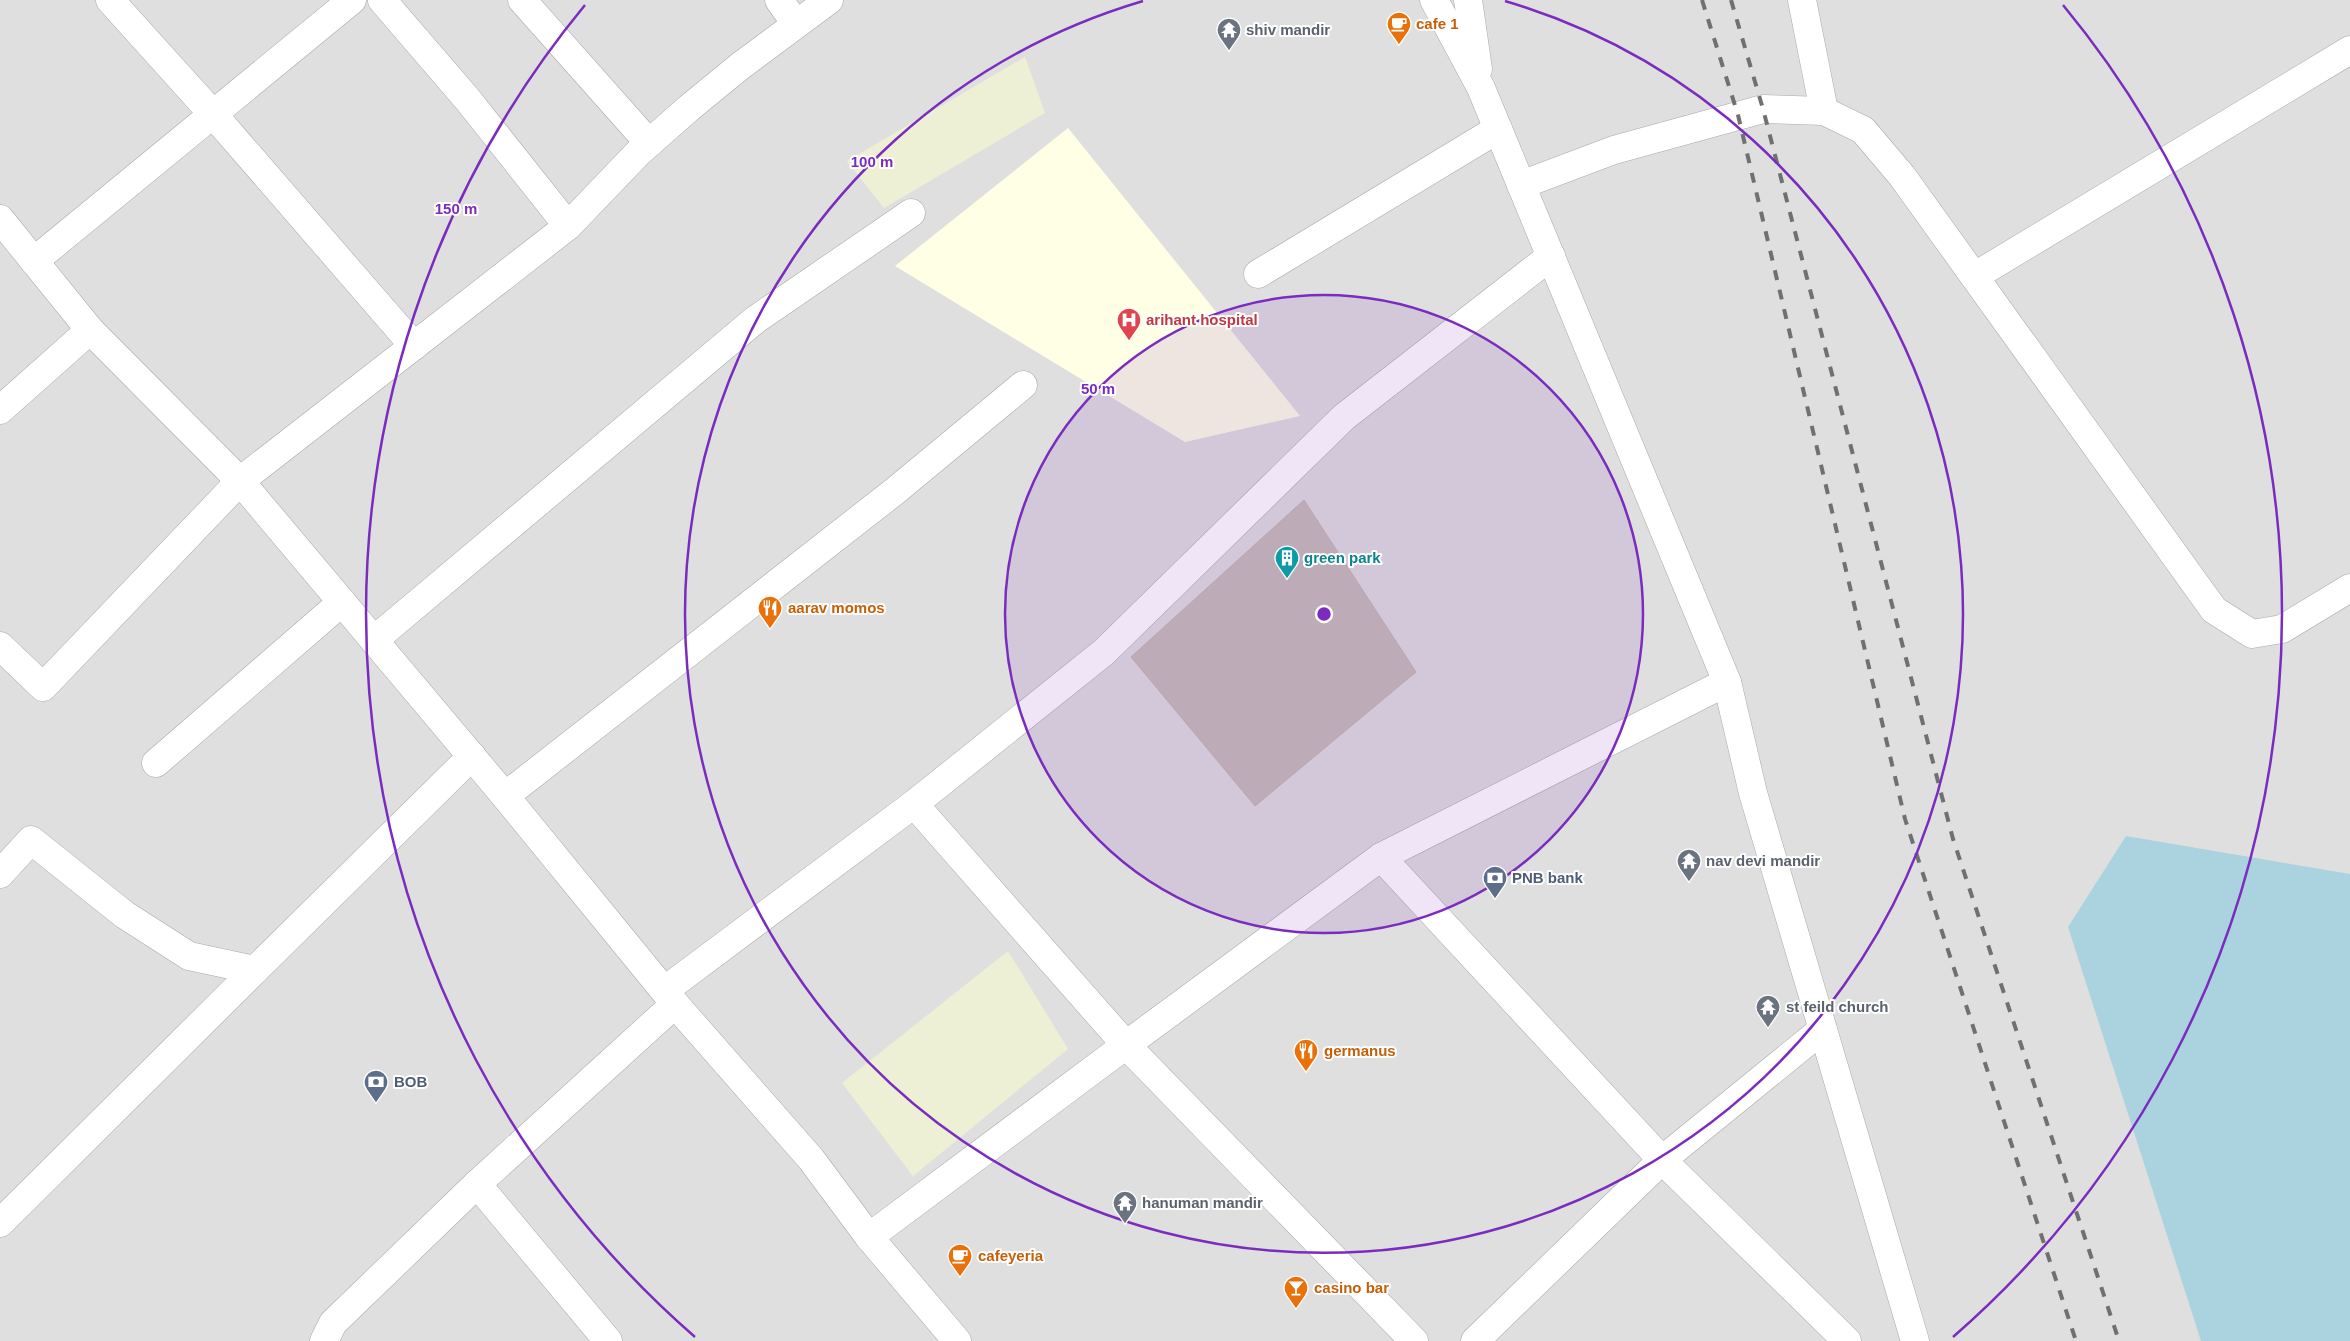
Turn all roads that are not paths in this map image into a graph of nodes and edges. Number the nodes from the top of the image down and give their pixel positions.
1 (110, 0) edge
2 (352, 0) edge
3 (382, 0) edge
4 (522, 0) edge
5 (780, 0) edge
6 (829, 0) edge
7 (1434, 0) edge
8 (1468, 0) edge
9 (1802, 0) edge
10 (796, 24) junction
11 (2350, 50) edge
12 (1481, 88) junction
13 (1824, 111) junction
14 (212, 113) junction
15 (1498, 129) junction
16 (649, 143) junction
17 (1521, 185) junction
18 (911, 213) dead end
19 (0, 220) edge
20 (568, 226) junction
21 (1550, 256) junction
22 (34, 261) junction
23 (1258, 274) dead end
24 (1975, 276) junction
25 (90, 330) junction
26 (414, 346) junction
27 (1023, 385) dead end
28 (0, 410) edge
29 (240, 481) junction
30 (2350, 588) edge
31 (342, 602) junction
32 (374, 640) junction
33 (0, 646) edge
34 (1727, 682) junction
35 (472, 756) junction
36 (156, 763) dead end
37 (505, 796) junction
38 (914, 804) junction
39 (1381, 857) junction
40 (0, 874) edge
41 (255, 970) junction
42 (670, 997) junction
43 (1823, 1030) junction
44 (1126, 1045) junction
45 (1662, 1160) junction
46 (477, 1184) junction
47 (0, 1223) edge
48 (869, 1237) junction
49 (335, 1335) edge
50 (608, 1341) edge
51 (958, 1341) edge
52 (1414, 1341) edge
53 (1475, 1341) edge
54 (1847, 1341) edge
55 (1915, 1341) edge

1 - 14 street
2 - 14 street
3 - 20 street
4 - 16 street
5 - 10 street
6 - 10 street
7 - 12 street
8 - 12 street
9 - 13 street
10 - 16 street
11 - 24 street
12 - 15 street
13 - 17 street
13 - 24 street
14 - 22 street
14 - 26 street
15 - 17 street
15 - 23 street
16 - 20 street
17 - 21 street
18 - 32 street
19 - 22 street
20 - 26 street
21 - 34 street
21 - 38 street
22 - 25 street
24 - 30 street
25 - 28 street
25 - 29 street
26 - 29 street
27 - 37 street
29 - 31 street
29 - 33 street
31 - 32 street
31 - 36 street
32 - 35 street
34 - 39 street
34 - 43 street
35 - 37 street
35 - 41 street
37 - 42 street
38 - 42 street
38 - 44 street
39 - 44 street
39 - 45 street
40 - 41 street
41 - 47 street
42 - 46 street
42 - 48 street
43 - 45 street
43 - 55 street
44 - 48 street
44 - 52 street
45 - 53 street
45 - 54 street
46 - 49 street
46 - 50 street
48 - 51 street

